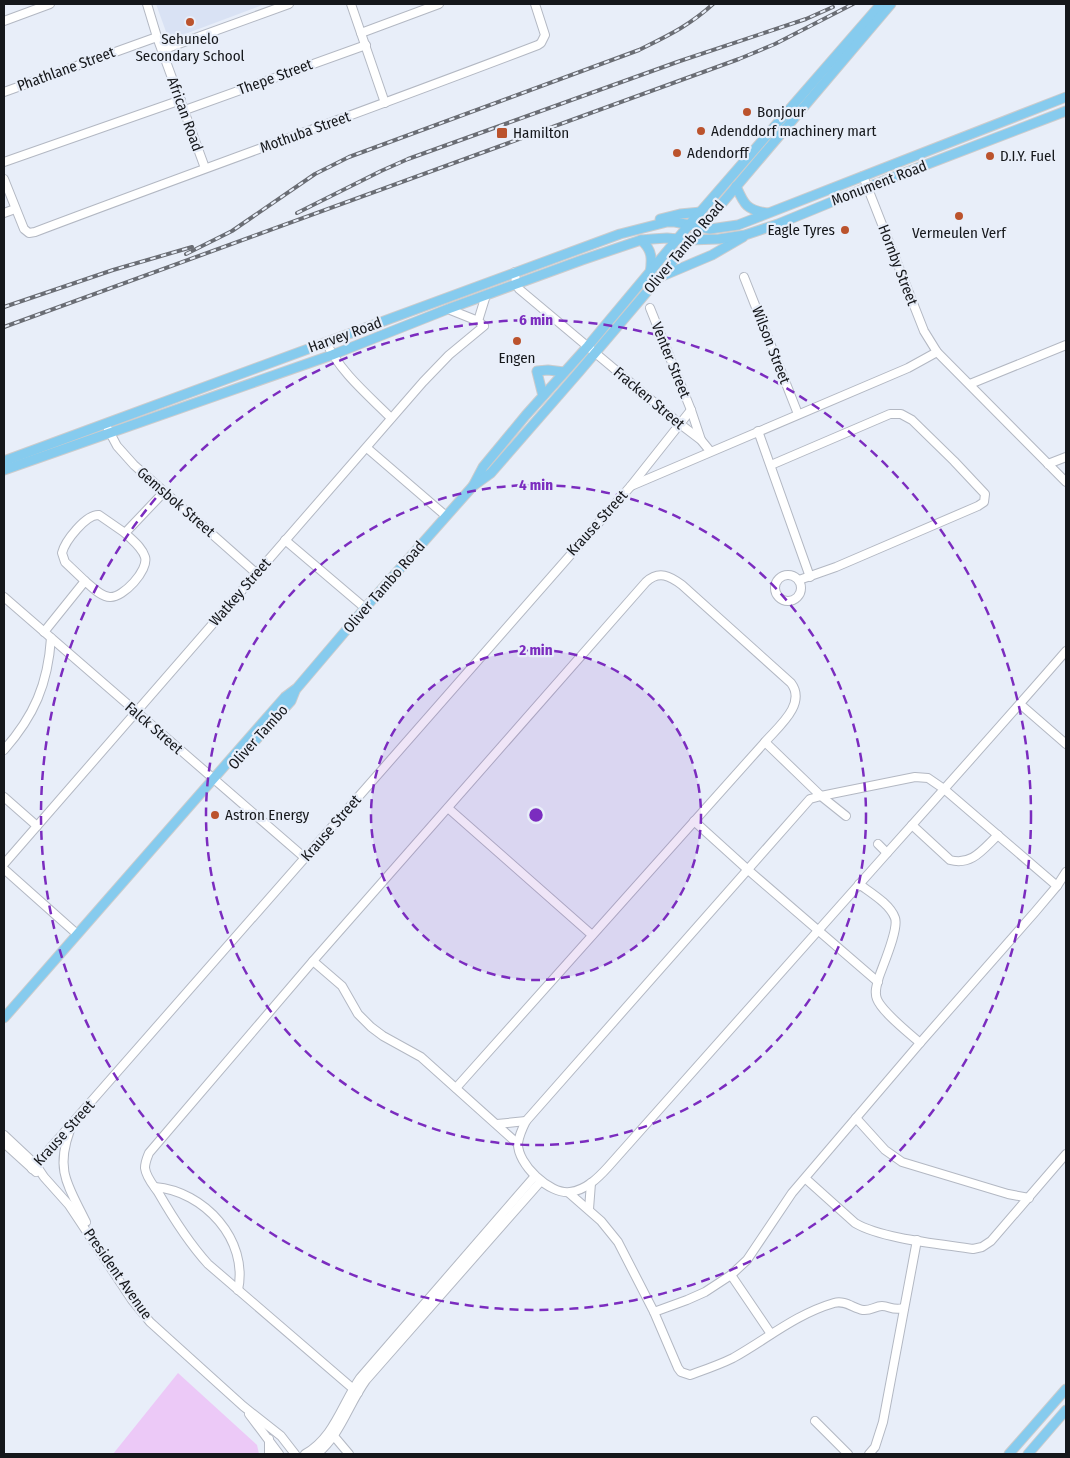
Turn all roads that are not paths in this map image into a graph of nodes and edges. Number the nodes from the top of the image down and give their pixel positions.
1 (50, 4) edge
2 (147, 4) edge
3 (289, 4) edge
4 (351, 4) edge
5 (439, 4) edge
6 (535, 4) edge
7 (882, 4) edge
8 (891, 4) edge
9 (4, 21) edge
10 (361, 33) junction
11 (157, 37) junction
12 (366, 45) junction
13 (162, 50) junction
14 (4, 92) edge
15 (1066, 97) edge
16 (181, 100) junction
17 (385, 103) junction
18 (185, 110) junction
19 (1066, 111) edge
20 (4, 162) edge
21 (205, 168) junction
22 (864, 176) junction
23 (4, 179) edge
24 (736, 186) junction
25 (868, 186) junction
26 (15, 209) junction
27 (701, 212) junction
28 (4, 213) edge
29 (768, 214) junction
30 (690, 225) junction
31 (701, 227) junction
32 (620, 234) junction
33 (745, 235) junction
34 (678, 239) junction
35 (641, 240) junction
36 (689, 240) junction
37 (578, 249) junction
38 (582, 260) junction
39 (515, 272) junction
40 (654, 276) junction
41 (744, 277) dead end
42 (516, 284) junction
43 (486, 295) junction
44 (650, 308) dead end
45 (448, 309) junction
46 (481, 324) junction
47 (326, 342) junction
48 (1066, 345) edge
49 (588, 346) junction
50 (595, 352) junction
51 (938, 352) junction
52 (332, 355) junction
53 (564, 372) junction
54 (970, 384) junction
55 (543, 396) junction
56 (691, 410) junction
57 (798, 414) junction
58 (391, 418) junction
59 (105, 423) junction
60 (680, 424) junction
61 (758, 431) junction
62 (110, 434) junction
63 (701, 440) junction
64 (367, 448) junction
65 (710, 451) junction
66 (1066, 457) edge
67 (4, 461) edge
68 (771, 464) junction
69 (1048, 464) junction
70 (4, 470) edge
71 (1066, 482) edge
72 (473, 486) junction
73 (630, 487) junction
74 (164, 492) junction
75 (446, 516) junction
76 (125, 533) junction
77 (285, 540) junction
78 (256, 573) junction
79 (810, 577) junction
80 (799, 580) dead end
81 (85, 581) junction
82 (4, 597) edge
83 (365, 608) junction
84 (44, 632) junction
85 (51, 638) junction
86 (1066, 651) edge
87 (296, 688) joint
88 (1020, 704) junction
89 (137, 713) junction
90 (765, 742) junction
91 (1066, 744) edge
92 (4, 750) edge
93 (215, 780) junction
94 (944, 788) junction
95 (821, 796) junction
96 (4, 797) edge
97 (448, 808) junction
98 (846, 816) dead end
99 (694, 821) junction
100 (912, 825) junction
101 (37, 826) junction
102 (998, 835) junction
103 (878, 844) dead end
104 (887, 853) junction
105 (305, 858) junction
106 (4, 864) edge
107 (4, 869) edge
108 (747, 870) junction
109 (1066, 872) edge
110 (859, 884) junction
111 (1057, 886) junction
112 (819, 930) junction
113 (77, 934) junction
114 (592, 935) junction
115 (314, 961) junction
116 (878, 982) junction
117 (4, 1018) edge
118 (4, 1026) edge
119 (920, 1043) junction
120 (456, 1088) junction
121 (856, 1118) junction
122 (526, 1121) junction
123 (497, 1124) junction
124 (72, 1125) junction
125 (4, 1135) edge
126 (4, 1143) edge
127 (518, 1144) junction
128 (1066, 1154) edge
129 (34, 1167) junction
130 (538, 1178) junction
131 (806, 1179) junction
132 (591, 1183) junction
133 (155, 1187) junction
134 (569, 1192) junction
135 (1028, 1198) junction
136 (589, 1209) junction
137 (917, 1240) junction
138 (96, 1244) junction
139 (731, 1275) junction
140 (238, 1290) junction
141 (904, 1308) junction
142 (654, 1312) junction
143 (771, 1334) junction
144 (1066, 1389) edge
145 (355, 1391) junction
146 (243, 1406) junction
147 (1066, 1410) edge
148 (815, 1421) dead end
149 (332, 1434) junction
150 (269, 1438) junction
151 (269, 1454) edge
152 (280, 1454) edge
153 (295, 1454) edge
154 (304, 1454) edge
155 (317, 1454) edge
156 (349, 1454) edge
157 (848, 1454) edge
158 (870, 1454) edge
159 (1009, 1454) edge
160 (1028, 1454) edge

1 - 9 street
2 - 11 street, African Road
3 - 13 street
4 - 10 street
5 - 10 street
6 - 17 street, Mothuba Street
7 - 27 main road, Oliver Tambo Road
8 - 24 main road, Oliver Tambo Road
10 - 12 street
11 - 13 street, African Road
11 - 14 street, Phathlane Street
12 - 17 street
12 - 18 street, Thepe Street
13 - 16 street, African Road
15 - 22 main road, Monument Road
16 - 18 street, African Road
16 - 20 street
17 - 21 street, Mothuba Street
18 - 21 street, African Road
19 - 25 main road, Monument Road
21 - 26 street, Mothuba Street
22 - 25 street, Hornby Street
22 - 29 main road, Monument Road
23 - 26 street
24 - 29 main road
24 - 31 main road, Oliver Tambo Road
25 - 33 main road, Monument Road
25 - 51 street, Hornby Street
26 - 28 street
27 - 30 main road, Oliver Tambo Road
27 - 32 main road
29 - 31 main road, Monument Road
30 - 31 main road, Monument Road
30 - 32 main road, Harvey Road
30 - 34 main road, Oliver Tambo Road
31 - 36 main road, Oliver Tambo Road
32 - 37 main road, Harvey Road
33 - 36 main road, Monument Road
33 - 40 main road
34 - 35 main road, Harvey Road
34 - 36 main road, Monument Road
34 - 40 main road, Oliver Tambo Road
35 - 38 main road, Harvey Road
35 - 40 main road
36 - 40 main road, Oliver Tambo Road
37 - 38 main road
37 - 39 main road, Harvey Road
38 - 42 main road, Harvey Road
39 - 42 street
39 - 47 main road, Harvey Road
40 - 49 main road, Oliver Tambo Road
40 - 50 main road, Oliver Tambo Road
41 - 57 street, Wilson Street
42 - 43 main road, Harvey Road
42 - 49 street, Fracken Street
43 - 45 main road, Harvey Road
43 - 46 street
44 - 56 street, Venter Street
45 - 46 street
45 - 52 main road, Harvey Road
46 - 58 street, Watkey Street
47 - 52 street
47 - 59 main road, Harvey Road
48 - 54 street
49 - 50 street, Fracken Street
49 - 53 main road, Oliver Tambo Road
50 - 60 street, Fracken Street
50 - 72 main road, Oliver Tambo Road
51 - 54 street, Hornby Street
51 - 57 street, Krause Street
52 - 58 street
52 - 62 main road, Harvey Road
53 - 55 main road, Oliver Tambo Road
53 - 55 main road
54 - 69 street, Hornby Street
55 - 72 main road, Oliver Tambo Road
56 - 60 street, Krause Street
56 - 63 street, Venter Street
57 - 61 street, Krause Street
58 - 64 street, Watkey Street
59 - 62 street, Gemsbok Street
59 - 67 main road, Harvey Road
60 - 63 street, Fracken Street
60 - 73 street, Krause Street
61 - 65 street, Krause Street
61 - 68 street
62 - 70 main road, Harvey Road
62 - 74 street, Gemsbok Street
63 - 65 street, Fracken Street
64 - 75 street
64 - 77 street, Watkey Street
65 - 73 street, Krause Street
66 - 69 street
68 - 79 street
68 - 79 street
69 - 71 street, Hornby Street
72 - 75 main road, Oliver Tambo Road
73 - 105 street, Krause Street
74 - 76 street
74 - 78 street, Gemsbok Street
75 - 83 main road, Oliver Tambo Road
76 - 81 street
76 - 81 street
77 - 78 street, Watkey Street
77 - 83 street
78 - 89 street, Watkey Street
79 - 80 street
81 - 84 street
82 - 84 street, Falck Street
83 - 87 main road, Oliver Tambo Road
84 - 85 street, Falck Street
85 - 89 street, Falck Street
85 - 92 street
86 - 88 street
87 - 93 main road, Oliver Tambo
88 - 91 street
88 - 94 street
89 - 93 street, Falck Street
89 - 101 street, Watkey Street
90 - 95 street
90 - 97 street
90 - 99 street
93 - 105 street, Falck Street
93 - 113 main road, Oliver Tambo
93 - 118 main road, Oliver Tambo
94 - 95 street
94 - 100 street
94 - 102 street
95 - 98 street
95 - 108 street
96 - 101 street
97 - 114 street
97 - 115 street
99 - 108 street
99 - 114 street
100 - 102 street
100 - 104 street
101 - 106 street, Watkey Street
102 - 111 street
103 - 104 street
104 - 110 street
105 - 124 street, Krause Street
107 - 113 street
108 - 112 street
108 - 122 street
109 - 111 street
110 - 112 street
110 - 116 street
111 - 119 street
112 - 116 street
112 - 132 street
113 - 117 main road, Oliver Tambo
114 - 120 street
115 - 120 street
115 - 133 street
116 - 119 street
119 - 121 street
120 - 123 street
121 - 131 street
121 - 135 street
122 - 123 street
122 - 127 street
123 - 127 street
124 - 129 street, Krause Street
124 - 138 street
125 - 129 street, President Avenue
126 - 129 street, President Avenue
127 - 130 street
128 - 135 street
129 - 138 street, President Avenue
130 - 134 street
130 - 145 street
131 - 137 street
131 - 139 street
132 - 134 street
132 - 136 street
133 - 140 street
133 - 140 street
134 - 136 street
135 - 137 street
136 - 142 street
137 - 141 street
138 - 146 street, President Avenue
139 - 142 street
139 - 143 street
140 - 145 street
141 - 143 street
141 - 158 street
142 - 143 street
144 - 159 main road
145 - 149 street
146 - 150 street, President Avenue
146 - 153 street, President Avenue
147 - 160 main road
148 - 157 street
149 - 154 street
149 - 155 street
149 - 156 street
150 - 151 street
150 - 152 street, President Avenue

